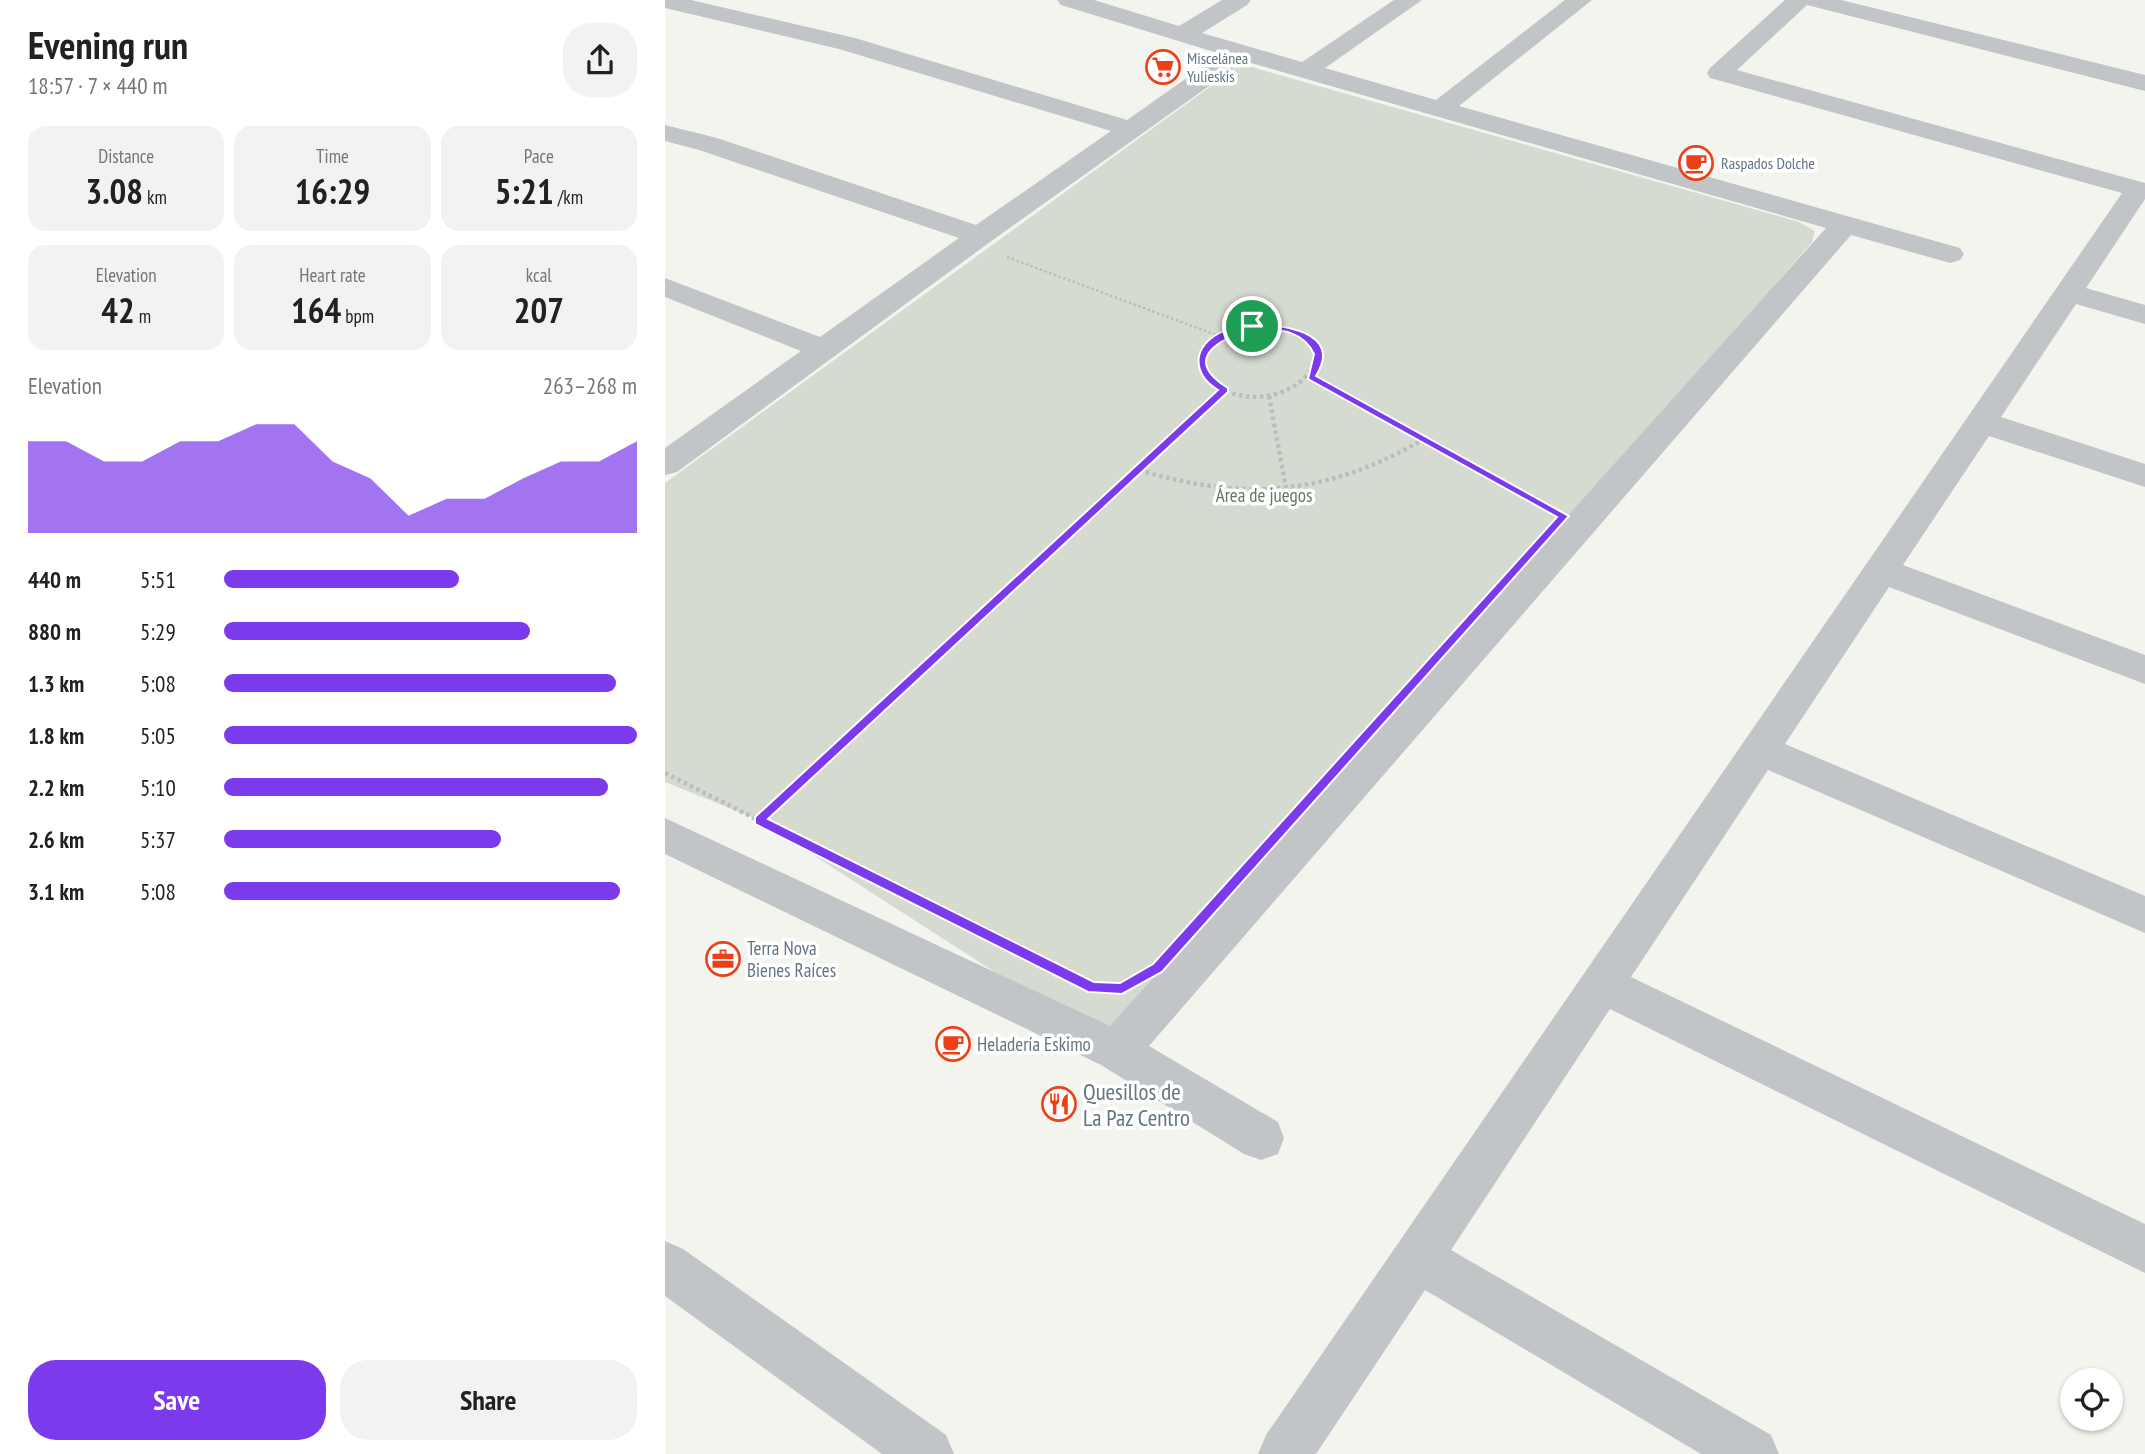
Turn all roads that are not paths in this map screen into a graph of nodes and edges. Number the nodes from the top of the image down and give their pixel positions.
1 (1239, 0) edge
2 (1410, 0) edge
3 (1580, 0) edge
4 (1799, 0) edge
5 (1813, 0) edge
6 (665, 1) edge
7 (1083, 1) edge
8 (1182, 34) junction
9 (1241, 52) junction
10 (1306, 70) junction
11 (2145, 83) edge
12 (1440, 109) junction
13 (1131, 129) junction
14 (665, 133) edge
15 (2142, 190) edge
16 (1845, 225) junction
17 (990, 245) junction
18 (1950, 254) dead end
19 (665, 287) edge
20 (2069, 292) junction
21 (2145, 315) edge
22 (823, 349) junction
23 (1981, 422) junction
24 (665, 464) edge
25 (2145, 476) edge
26 (1881, 570) junction
27 (2145, 670) edge
28 (1760, 750) junction
29 (665, 835) edge
30 (2145, 915) edge
31 (1602, 984) junction
32 (1117, 1051) junction
33 (1261, 1138) dead end
34 (2145, 1249) edge
35 (1417, 1258) junction
36 (665, 1266) edge
37 (927, 1454) edge
38 (1285, 1454) edge
39 (1752, 1454) edge

1 - 8 street
2 - 10 street
3 - 12 street
4 - 15 street
5 - 11 street
6 - 13 street
7 - 8 street
8 - 9 street
9 - 10 street
9 - 13 street
10 - 12 street
12 - 16 street
13 - 17 street
14 - 17 street
15 - 20 street
16 - 18 street
16 - 32 street
17 - 22 street
19 - 22 street
20 - 21 street
20 - 23 street
22 - 24 street
23 - 25 street
23 - 26 street
26 - 27 street
26 - 28 street
28 - 30 street
28 - 31 street
29 - 32 street
31 - 34 street
31 - 35 street
32 - 33 street
35 - 38 street
35 - 39 street
36 - 37 street

